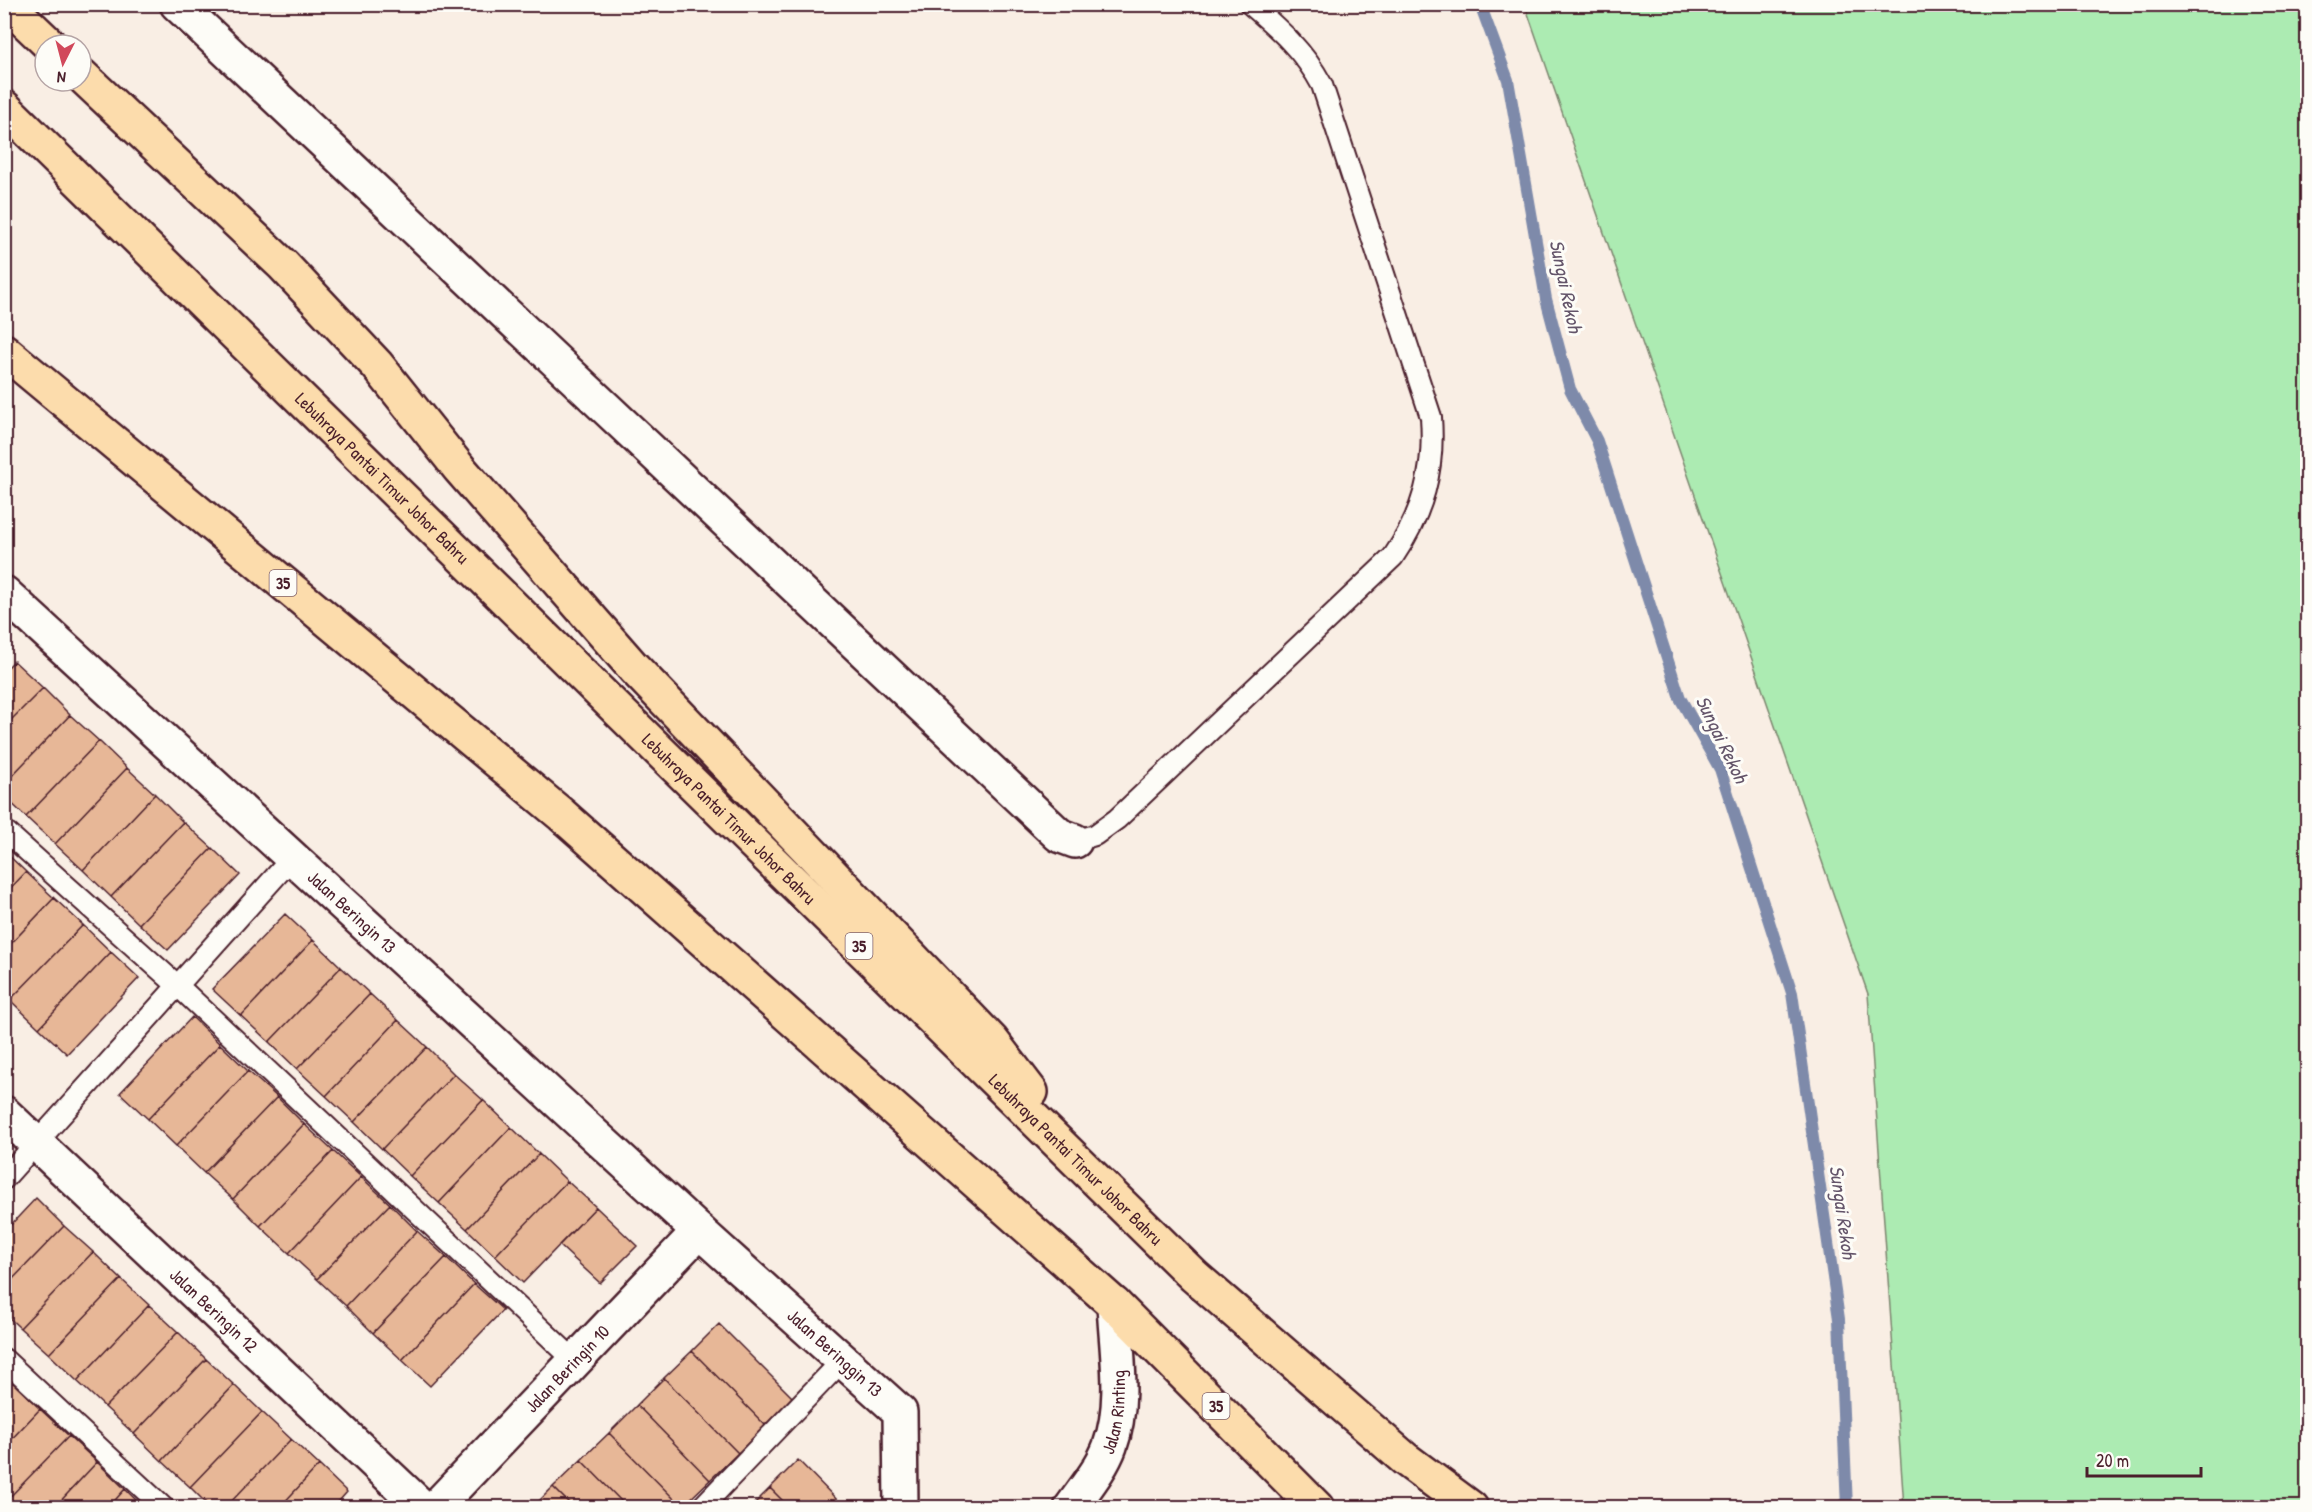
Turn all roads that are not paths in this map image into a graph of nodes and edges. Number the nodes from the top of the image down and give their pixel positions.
1 (7, 4) edge
2 (177, 4) edge
3 (1250, 4) edge
4 (37, 33) edge
5 (93, 86) edge
6 (12, 118) edge
7 (4, 351) edge
8 (4, 593) edge
9 (4, 830) edge
10 (1076, 841) joint
11 (292, 858) junction
12 (178, 986) junction
13 (4, 1113) edge
14 (37, 1143) junction
15 (4, 1179) edge
16 (1104, 1187) junction
17 (699, 1231) junction
18 (1114, 1304) junction
19 (4, 1359) edge
20 (575, 1361) junction
21 (842, 1361) junction
22 (164, 1508) edge
23 (423, 1508) edge
24 (435, 1508) edge
25 (701, 1508) edge
26 (901, 1508) edge
27 (1071, 1508) edge
28 (1317, 1508) edge
29 (1471, 1508) edge

1 - 4 highway
2 - 10 street
3 - 10 lane
5 - 16 highway
6 - 16 highway, Lebuhraya Pantai Timur Johor Bahru / 35
7 - 18 highway, 35
8 - 11 street, Jalan Beringin 13
9 - 12 lane
11 - 12 lane
11 - 17 street, Jalan Beringin 13
12 - 14 lane
12 - 20 lane
13 - 14 street, Jalan Beringin 12
14 - 15 lane
14 - 23 street, Jalan Beringin 12
16 - 29 highway, Lebuhraya Pantai Timur Johor Bahru / 35
17 - 20 street, Jalan Beringin 10
17 - 21 street, Jalan Beringgin 13
18 - 27 street, Jalan Rinting
18 - 28 highway, 35
19 - 22 lane
20 - 24 street, Jalan Beringin 10
21 - 25 lane
21 - 26 street, Jalan Beringgin 13

